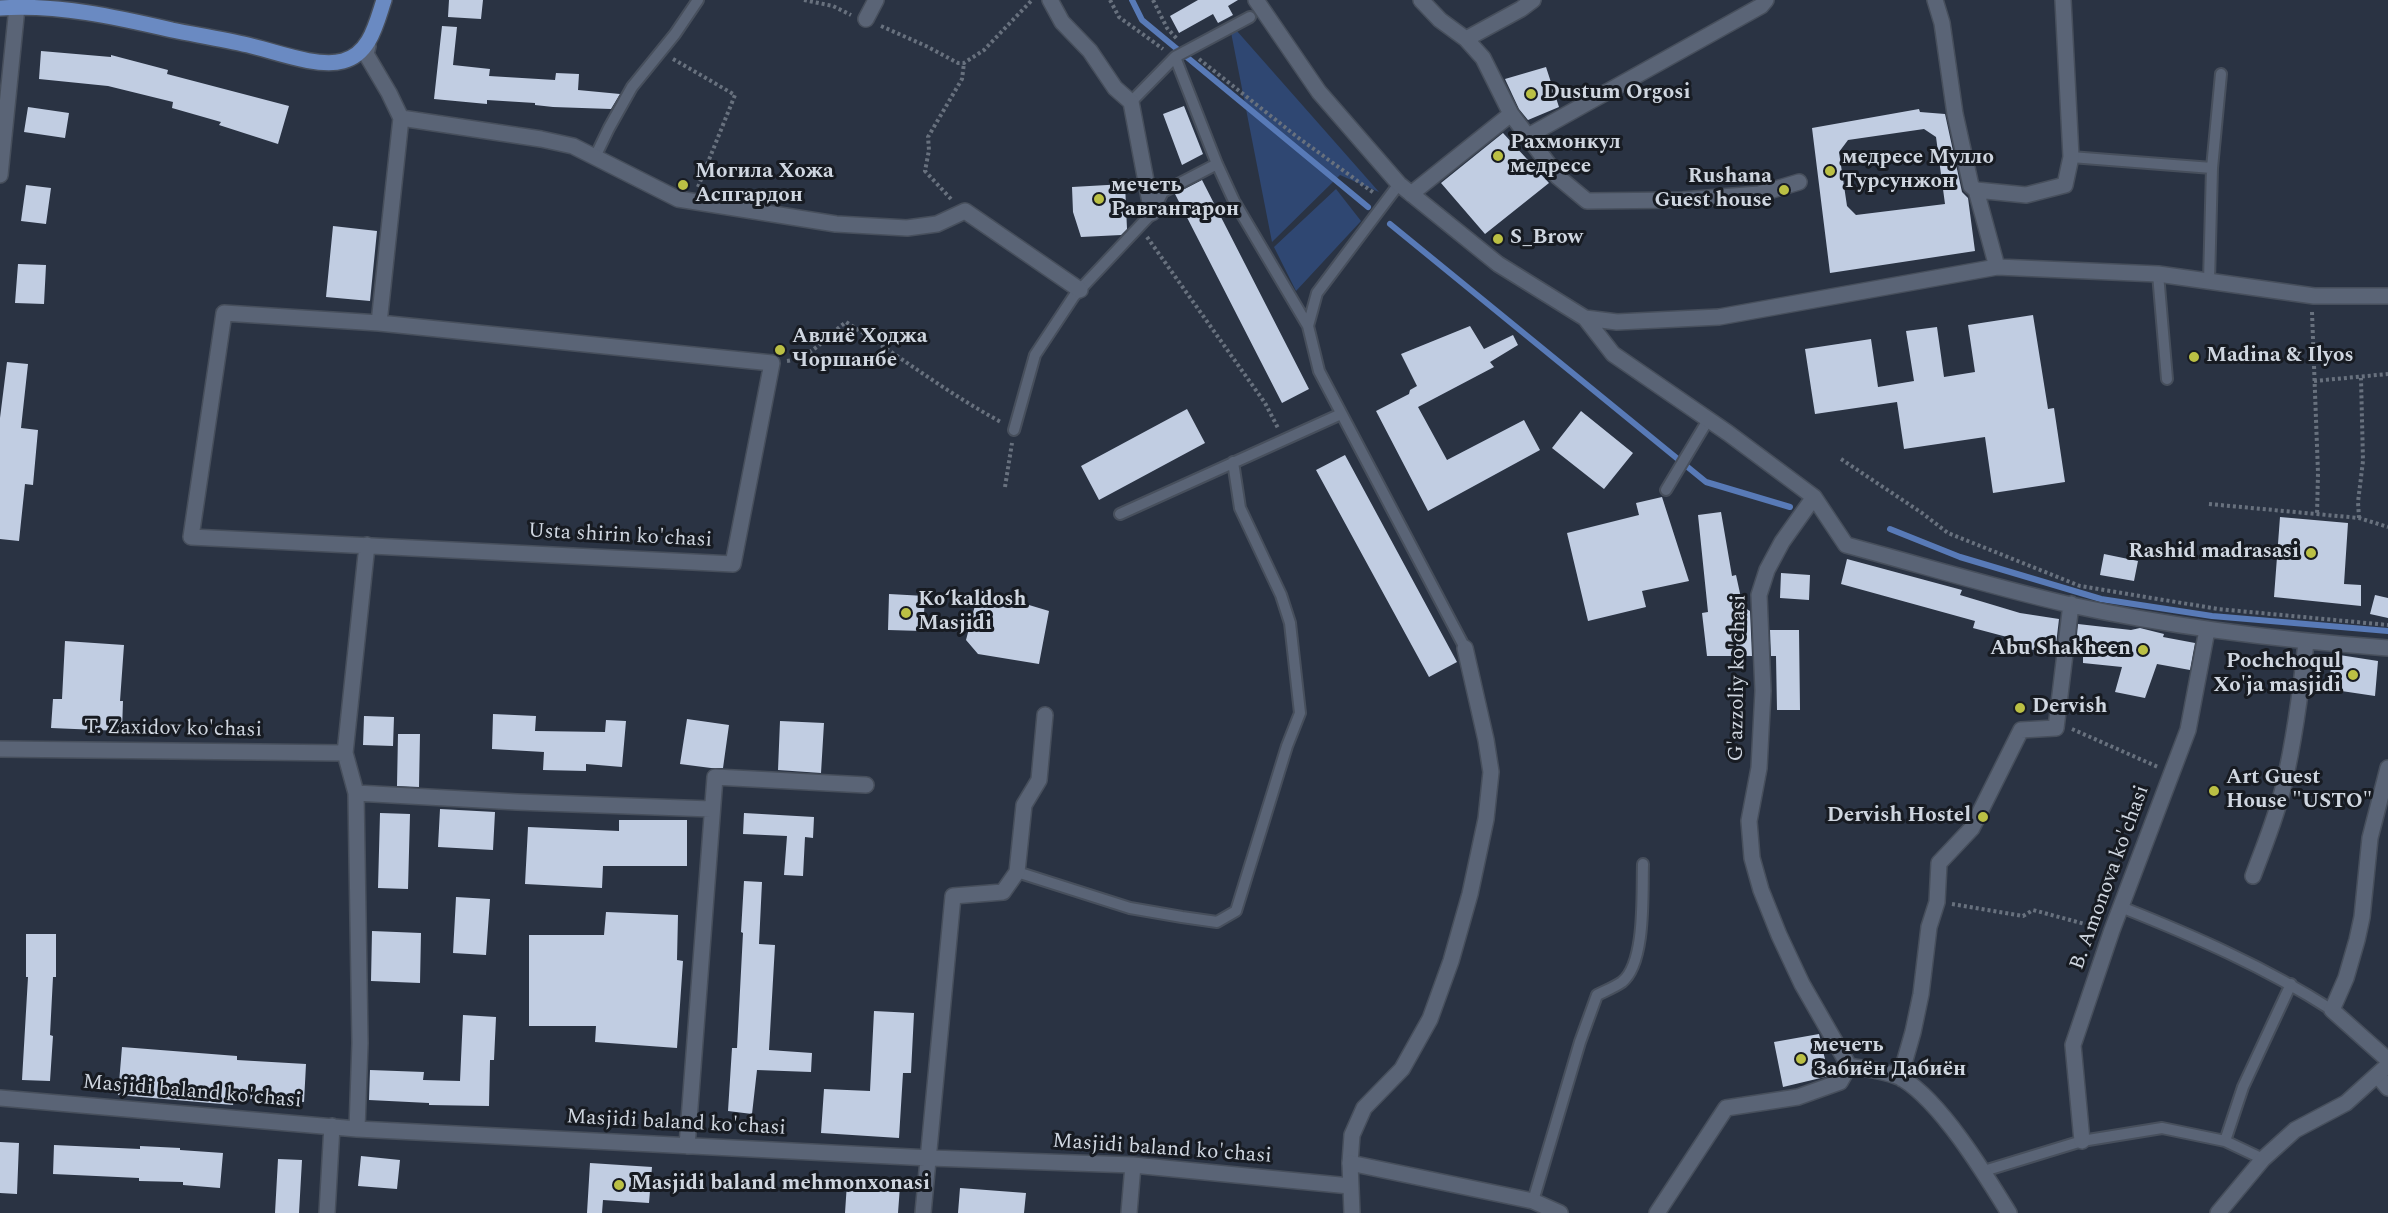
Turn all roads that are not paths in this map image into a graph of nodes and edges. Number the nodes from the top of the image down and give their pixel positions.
1 (384, 0) edge
2 (698, 0) edge
3 (876, 0) edge
4 (1050, 0) edge
5 (1256, 0) edge
6 (1421, 0) edge
7 (1533, 0) edge
8 (1935, 0) edge
9 (2063, 0) edge
10 (1762, 2) edge
11 (16, 3) edge
12 (0, 8) edge
13 (1250, 17) dead end
14 (866, 19) road end
15 (1467, 39) junction
16 (368, 46) junction
17 (1181, 54) junction
18 (2221, 74) dead end
19 (1131, 102) junction
20 (1511, 114) junction
21 (402, 118) junction
22 (1528, 135) junction
23 (595, 157) junction
24 (2071, 157) junction
25 (1217, 164) junction
26 (2212, 168) junction
27 (0, 176) edge
28 (1799, 182) dead end
29 (1405, 189) junction
30 (1976, 190) junction
31 (1152, 213) junction
32 (1997, 267) junction
33 (2158, 274) junction
34 (2209, 281) junction
35 (1080, 290) junction
36 (2388, 296) edge
37 (1585, 318) junction
38 (379, 323) junction
39 (1308, 326) junction
40 (2167, 379) dead end
41 (1341, 414) junction
42 (1708, 420) junction
43 (1014, 430) road end
44 (1233, 462) junction
45 (1666, 490) dead end
46 (1814, 497) junction
47 (1120, 514) dead end
48 (367, 545) junction
49 (2071, 604) junction
50 (2207, 630) junction
51 (2306, 642) junction
52 (1465, 648) joint
53 (2388, 648) edge
54 (1045, 715) dead end
55 (0, 749) edge
56 (345, 753) junction
57 (2388, 768) edge
58 (866, 785) dead end
59 (356, 793) junction
60 (711, 809) junction
61 (1643, 864) dead end
62 (1017, 872) junction
63 (2253, 876) dead end
64 (2121, 907) junction
65 (2291, 984) junction
66 (2332, 1010) junction
67 (1849, 1066) junction
68 (2385, 1072) edge
69 (1902, 1079) junction
70 (0, 1098) edge
71 (332, 1126) junction
72 (357, 1129) junction
73 (2082, 1141) junction
74 (2225, 1141) junction
75 (687, 1146) junction
76 (930, 1158) junction
77 (2263, 1159) junction
78 (1350, 1163) junction
79 (1132, 1166) junction
80 (1984, 1171) junction
81 (1350, 1186) junction
82 (1533, 1201) junction
83 (327, 1213) edge
84 (923, 1213) edge
85 (1129, 1213) edge
86 (1352, 1213) edge
87 (1560, 1213) edge
88 (1657, 1213) edge
89 (2009, 1213) edge
90 (2218, 1213) edge

1 - 16 main road
2 - 23 lane
3 - 14 street
4 - 19 street
5 - 29 street
6 - 15 street
7 - 15 street
8 - 30 street
9 - 24 street
10 - 22 street
11 - 12 main road
11 - 16 main road
11 - 27 street
13 - 17 lane
15 - 20 street
16 - 21 street
17 - 19 lane
17 - 25 lane
18 - 26 lane
19 - 31 street
20 - 22 street
20 - 29 street
21 - 23 street
21 - 38 street
22 - 28 street
23 - 35 street
24 - 26 lane
24 - 30 street
25 - 31 lane
25 - 39 lane
26 - 34 lane
29 - 37 street
29 - 39 lane
30 - 32 street
31 - 35 lane
32 - 33 street
32 - 37 street
33 - 34 street
33 - 40 lane
34 - 36 street
35 - 43 lane
37 - 42 street
38 - 48 street, Usta shirin ko'chasi
38 - 48 street, Usta shirin ko'chasi
39 - 41 lane
41 - 44 lane
41 - 52 lane
42 - 45 lane
42 - 46 street
44 - 47 lane
44 - 62 lane
46 - 49 street
46 - 67 street, G'azzoliy ko'chasi
48 - 56 street
49 - 50 street
49 - 69 street
50 - 51 street
50 - 64 street, B. Amonova ko'chasi
51 - 53 street
51 - 63 street
52 - 78 street
54 - 62 street
55 - 56 street, T. Zaxidov ko'chasi
56 - 59 street
57 - 66 street
58 - 60 street
59 - 60 street
59 - 72 street
60 - 75 street
61 - 82 lane
62 - 76 street
64 - 65 lane
64 - 73 street, B. Amonova ko'chasi
65 - 66 lane
65 - 74 lane
66 - 68 street
67 - 69 street
67 - 88 street
68 - 77 street
69 - 80 street
70 - 71 street, Masjidi baland ko'chasi
71 - 72 street, Masjidi baland ko'chasi
71 - 83 street
72 - 75 street, Masjidi baland ko'chasi
73 - 74 lane
73 - 80 lane
74 - 77 lane
75 - 76 street, Masjidi baland ko'chasi
76 - 79 street, Masjidi baland ko'chasi
76 - 84 street
77 - 90 street
78 - 81 street
78 - 82 street
79 - 81 street, Masjidi baland ko'chasi
79 - 85 street
80 - 89 street
81 - 86 street
82 - 87 street

